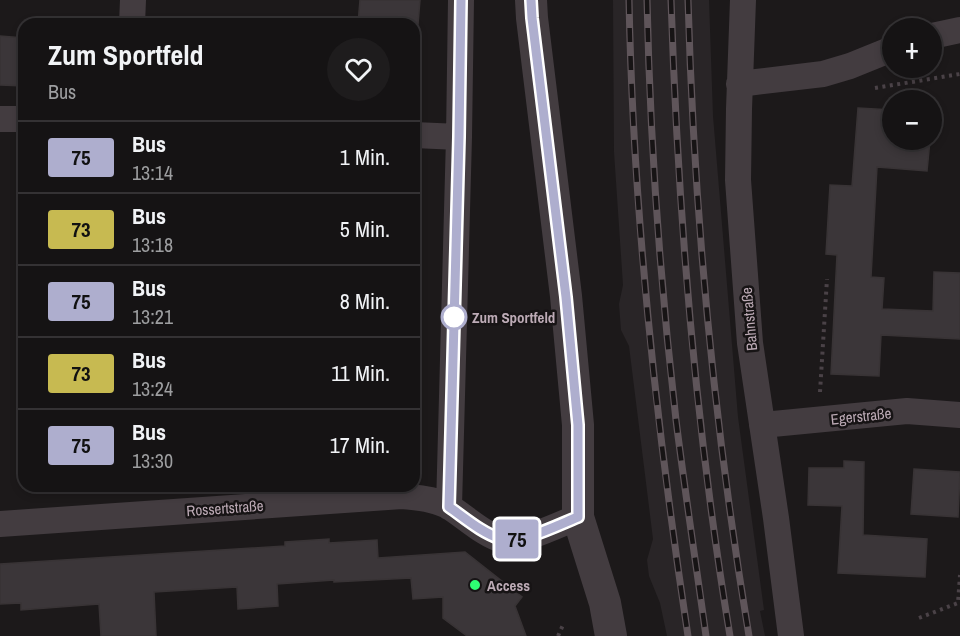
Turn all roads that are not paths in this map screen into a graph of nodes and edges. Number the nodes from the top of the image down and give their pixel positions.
1 (134, 0) edge
2 (461, 0) edge
3 (531, 0) edge
4 (742, 0) edge
5 (132, 18) edge
6 (960, 30) edge
7 (942, 34) edge
8 (882, 54) edge
9 (739, 84) junction
10 (0, 119) edge
11 (18, 119) edge
12 (420, 135) edge
13 (459, 137) junction
14 (960, 415) edge
15 (762, 425) junction
16 (449, 507) junction
17 (578, 517) junction
18 (0, 524) edge
19 (612, 636) edge
20 (791, 636) edge

1 - 5 street
2 - 13 street
3 - 17 street
4 - 9 street, Bahnstraße
6 - 7 street
8 - 9 street
9 - 15 street, Bahnstraße
10 - 11 street
12 - 13 street
13 - 16 street
14 - 15 street, Egerstraße
15 - 20 street, Bahnstraße
16 - 17 street
16 - 18 street, Rossertstraße
17 - 19 street

